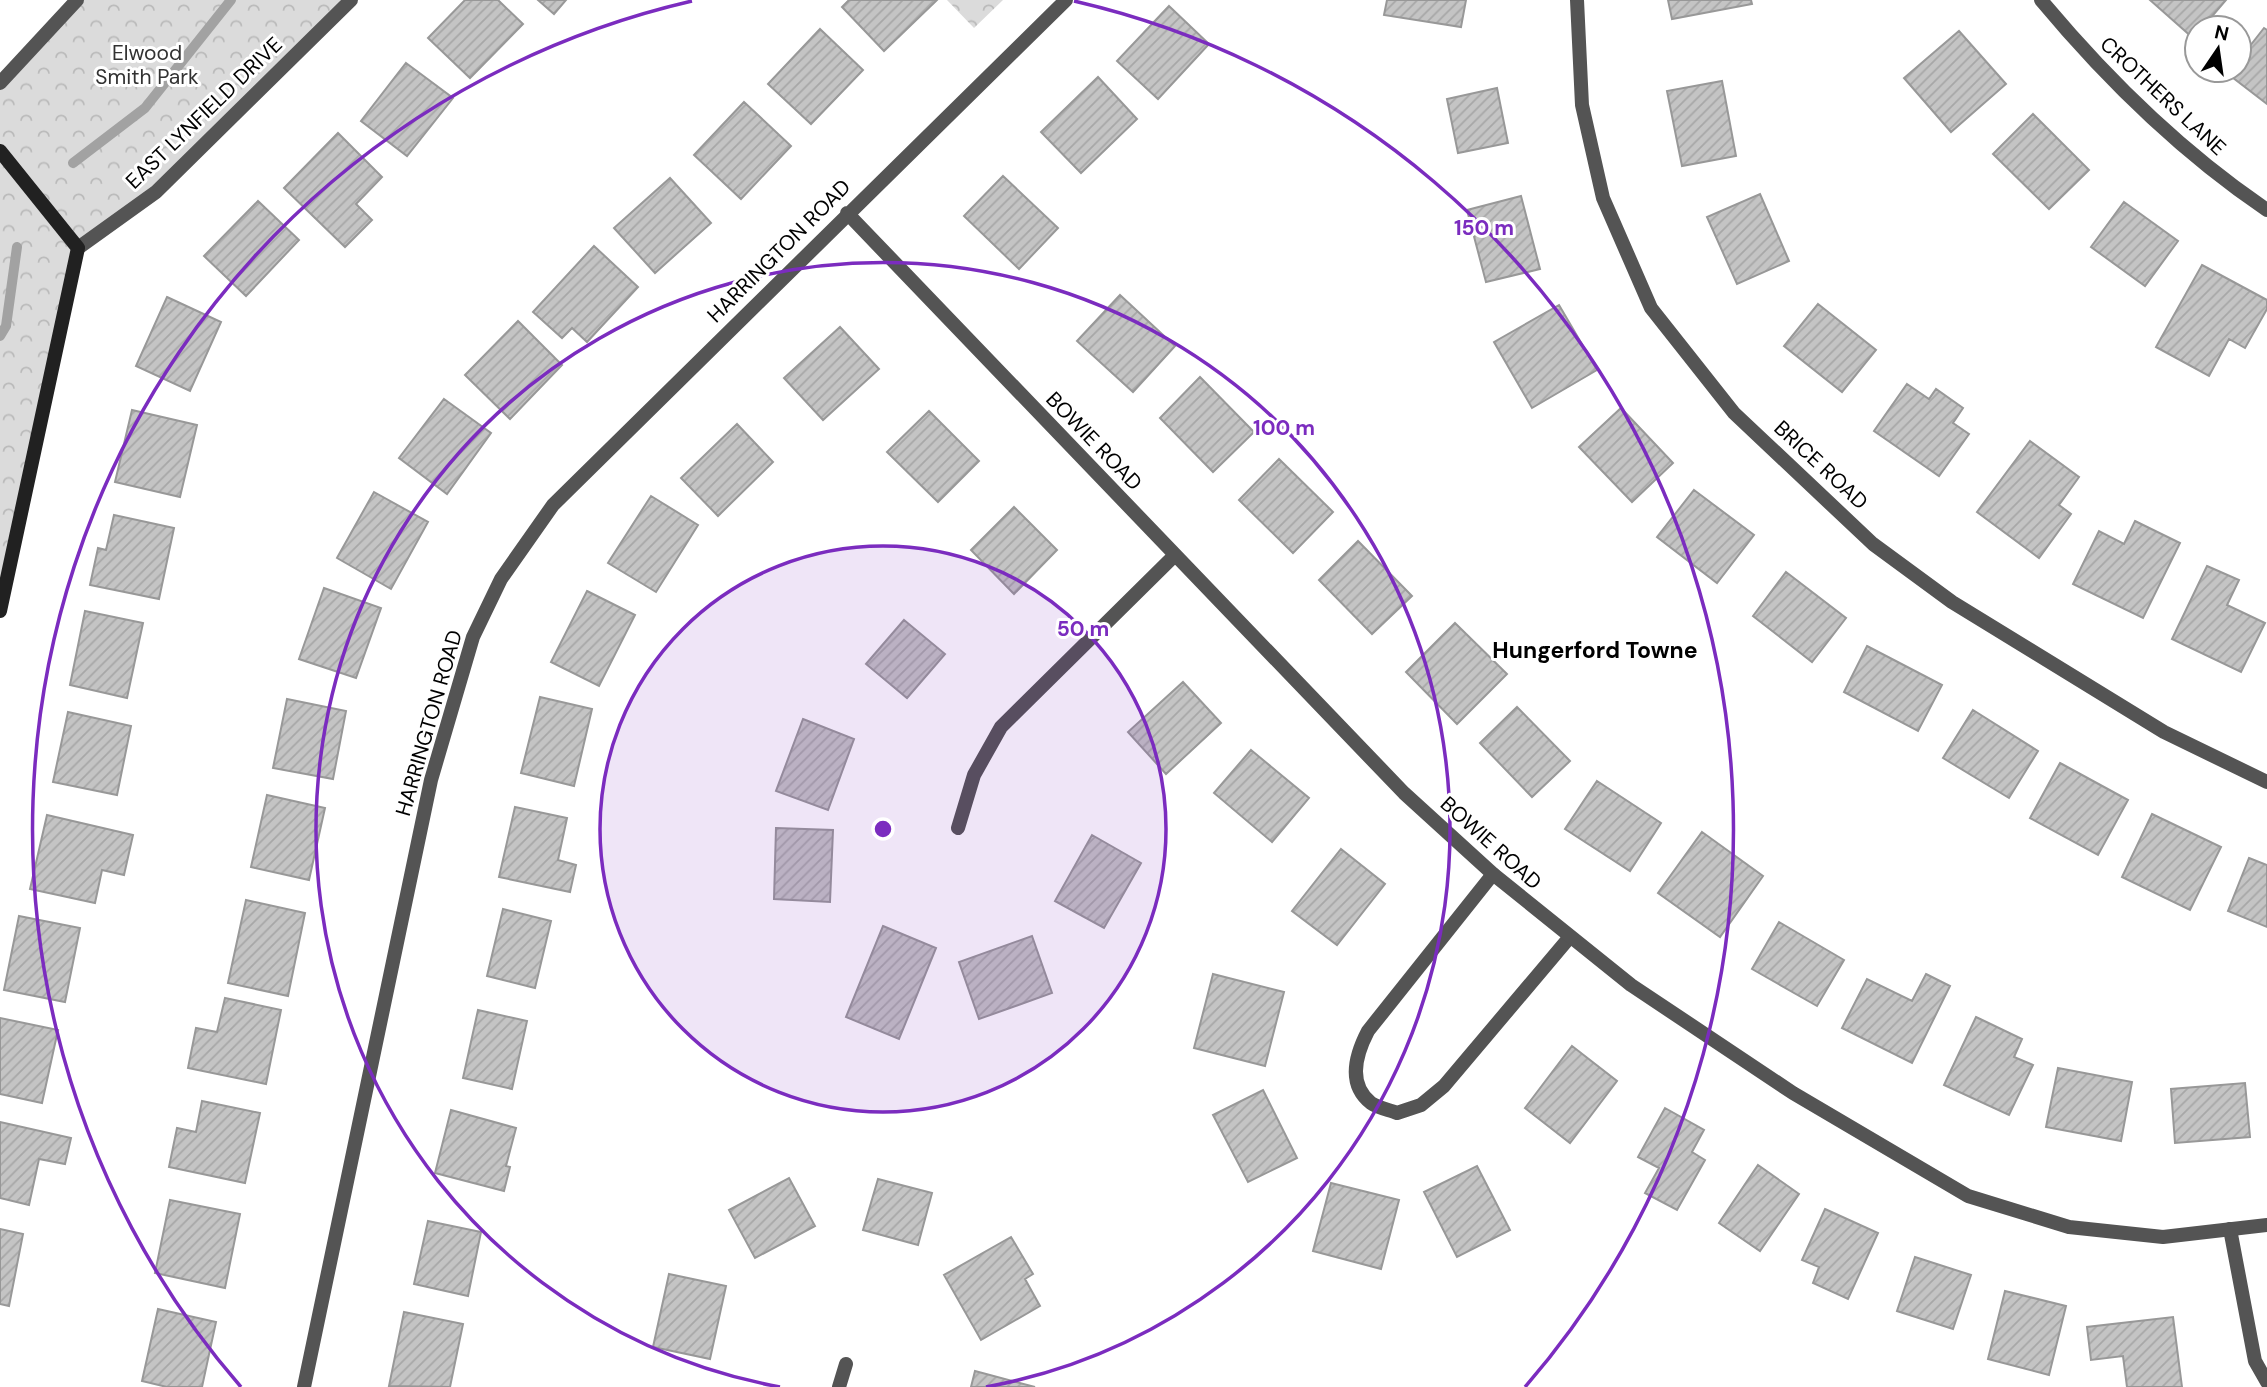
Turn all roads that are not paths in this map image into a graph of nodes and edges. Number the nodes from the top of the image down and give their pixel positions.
1 (77, 0) edge
2 (351, 0) edge
3 (1066, 0) edge
4 (1577, 0) edge
5 (2041, 0) edge
6 (0, 83) edge
7 (0, 151) edge
8 (2267, 210) edge
9 (847, 213) junction
10 (78, 248) junction
11 (1175, 555) junction
12 (0, 611) edge
13 (2267, 782) edge
14 (958, 828) dead end
15 (1493, 874) junction
16 (1569, 938) junction
17 (2267, 1225) edge
18 (2230, 1229) junction
19 (846, 1364) dead end
20 (2267, 1382) edge
21 (304, 1387) edge
22 (839, 1387) edge

1 - 6 street
2 - 10 street, EAST LYNFIELD DRIVE
3 - 9 street, HARRINGTON ROAD
4 - 13 street, BRICE ROAD
5 - 8 street, CROTHERS LANE
7 - 10 street
9 - 11 street, BOWIE ROAD
9 - 21 street, HARRINGTON ROAD
10 - 12 street
11 - 14 street
11 - 15 street, BOWIE ROAD
15 - 16 street, BOWIE ROAD
15 - 16 street
16 - 18 street, BOWIE ROAD
17 - 18 street, BOWIE ROAD
18 - 20 street
19 - 22 street

